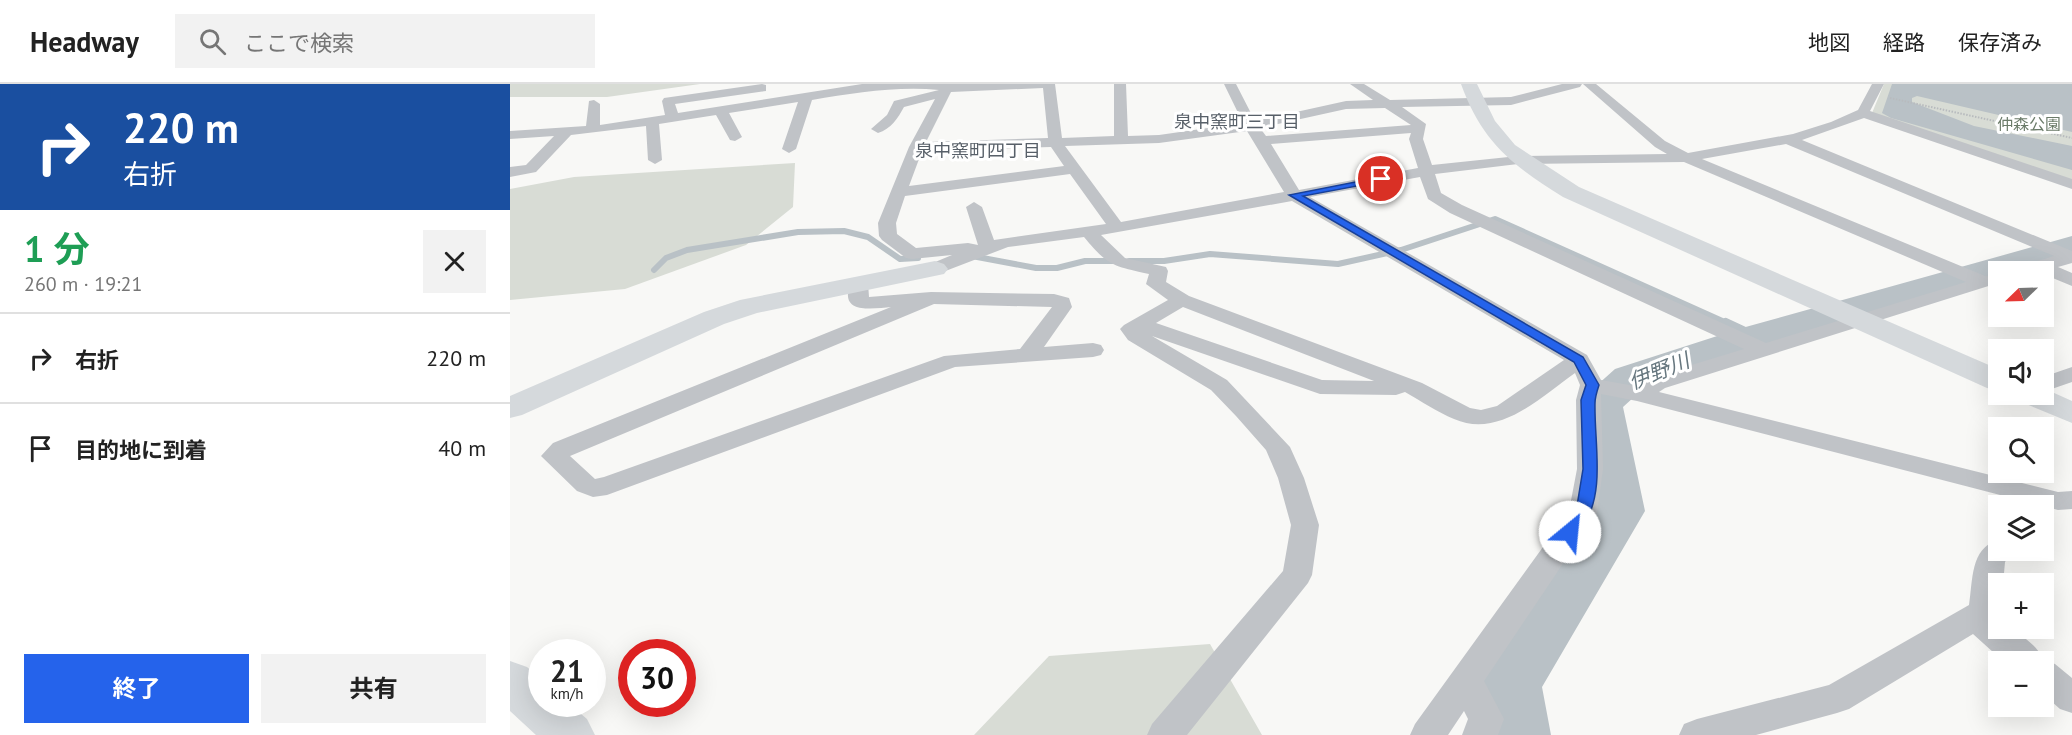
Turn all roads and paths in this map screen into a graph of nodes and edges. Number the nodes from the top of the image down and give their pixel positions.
1 (1043, 84) edge
2 (1049, 84) edge
3 (1120, 84) edge
4 (1230, 84) edge
5 (1356, 84) edge
6 (1576, 84) edge
7 (1589, 84) edge
8 (780, 86) dead end
9 (846, 87) edge
10 (946, 88) edge
11 (1875, 90) edge
12 (1472, 92) edge
13 (806, 98) junction
14 (1388, 103) junction
15 (594, 104) dead end
16 (721, 111) junction
17 (1863, 113) junction
18 (673, 118) junction
19 (652, 122) junction
20 (1251, 126) junction
21 (1420, 128) junction
22 (878, 129) dead end
23 (593, 130) junction
24 (566, 132) junction
25 (510, 135) edge
26 (735, 136) dead end
27 (2072, 138) edge
28 (1787, 139) junction
29 (1262, 141) junction
30 (1121, 142) junction
31 (1056, 144) junction
32 (916, 147) junction
33 (789, 149) dead end
34 (1686, 158) junction
35 (655, 159) dead end
36 (1518, 160) junction
37 (1075, 169) junction
38 (1425, 171) junction
39 (510, 172) edge
40 (2072, 184) edge
41 (899, 192) junction
42 (1294, 195) junction
43 (974, 207) dead end
44 (1117, 228) junction
45 (1089, 232) junction
46 (976, 253) junction
47 (2072, 257) edge
48 (2054, 262) edge
49 (935, 269) joint
50 (2054, 275) edge
51 (1988, 280) edge
52 (2072, 280) edge
53 (1988, 282) edge
54 (858, 283) junction
55 (931, 298) junction
56 (1182, 300) junction
57 (1862, 322) junction
58 (1139, 324) junction
59 (1093, 350) dead end
60 (1766, 351) junction
61 (1028, 354) junction
62 (1579, 360) junction
63 (2072, 374) edge
64 (1988, 377) edge
65 (2054, 381) edge
66 (1592, 385) junction
67 (1414, 388) junction
68 (1639, 394) junction
69 (2054, 405) edge
70 (510, 408) edge
71 (2072, 413) edge
72 (2058, 505) edge
73 (1991, 561) edge
74 (1975, 618) junction
75 (2015, 651) edge
76 (510, 681) edge
77 (1467, 681) junction
78 (2054, 683) edge
79 (2072, 698) edge
80 (570, 735) edge
81 (1165, 735) edge
82 (1428, 735) edge
83 (1480, 735) edge
84 (1697, 735) edge

1 - 10 street
2 - 31 street
3 - 30 street
4 - 20 street
5 - 14 street
6 - 12 street
7 - 34 street
8 - 18 street
9 - 10 street
9 - 13 street
10 - 22 street
10 - 32 street
11 - 17 street
11 - 27 path
12 - 14 street
12 - 36 main road
13 - 16 street
13 - 33 street
14 - 20 street
14 - 21 street
15 - 23 street
16 - 18 street
16 - 26 street
17 - 28 street
17 - 40 street
18 - 19 street
19 - 23 street
19 - 35 street
20 - 29 street
20 - 30 street
21 - 29 street
21 - 38 street
23 - 24 street
24 - 25 street
24 - 39 street
28 - 34 street
28 - 47 street
29 - 42 street
30 - 31 street
31 - 32 street
31 - 37 street
32 - 41 street
34 - 36 street
34 - 51 street
36 - 38 street
36 - 57 main road
37 - 41 street
37 - 44 street
38 - 42 street
38 - 60 street
41 - 46 street
42 - 44 street
42 - 62 street
43 - 46 street
44 - 45 street
45 - 46 street
45 - 56 street
46 - 49 street
47 - 48 street
49 - 54 main road
50 - 52 street
53 - 57 street
54 - 55 street
54 - 70 main road
55 - 61 street
55 - 61 street
56 - 58 street
56 - 67 street
57 - 60 street
57 - 64 main road
58 - 67 street
58 - 81 street
59 - 61 street
60 - 68 street
62 - 66 street
62 - 67 street
63 - 65 street
66 - 68 street
66 - 77 street
68 - 72 street
69 - 71 main road
73 - 74 street
74 - 75 street
74 - 84 street
76 - 80 main road
77 - 82 street
77 - 83 street
78 - 79 street

